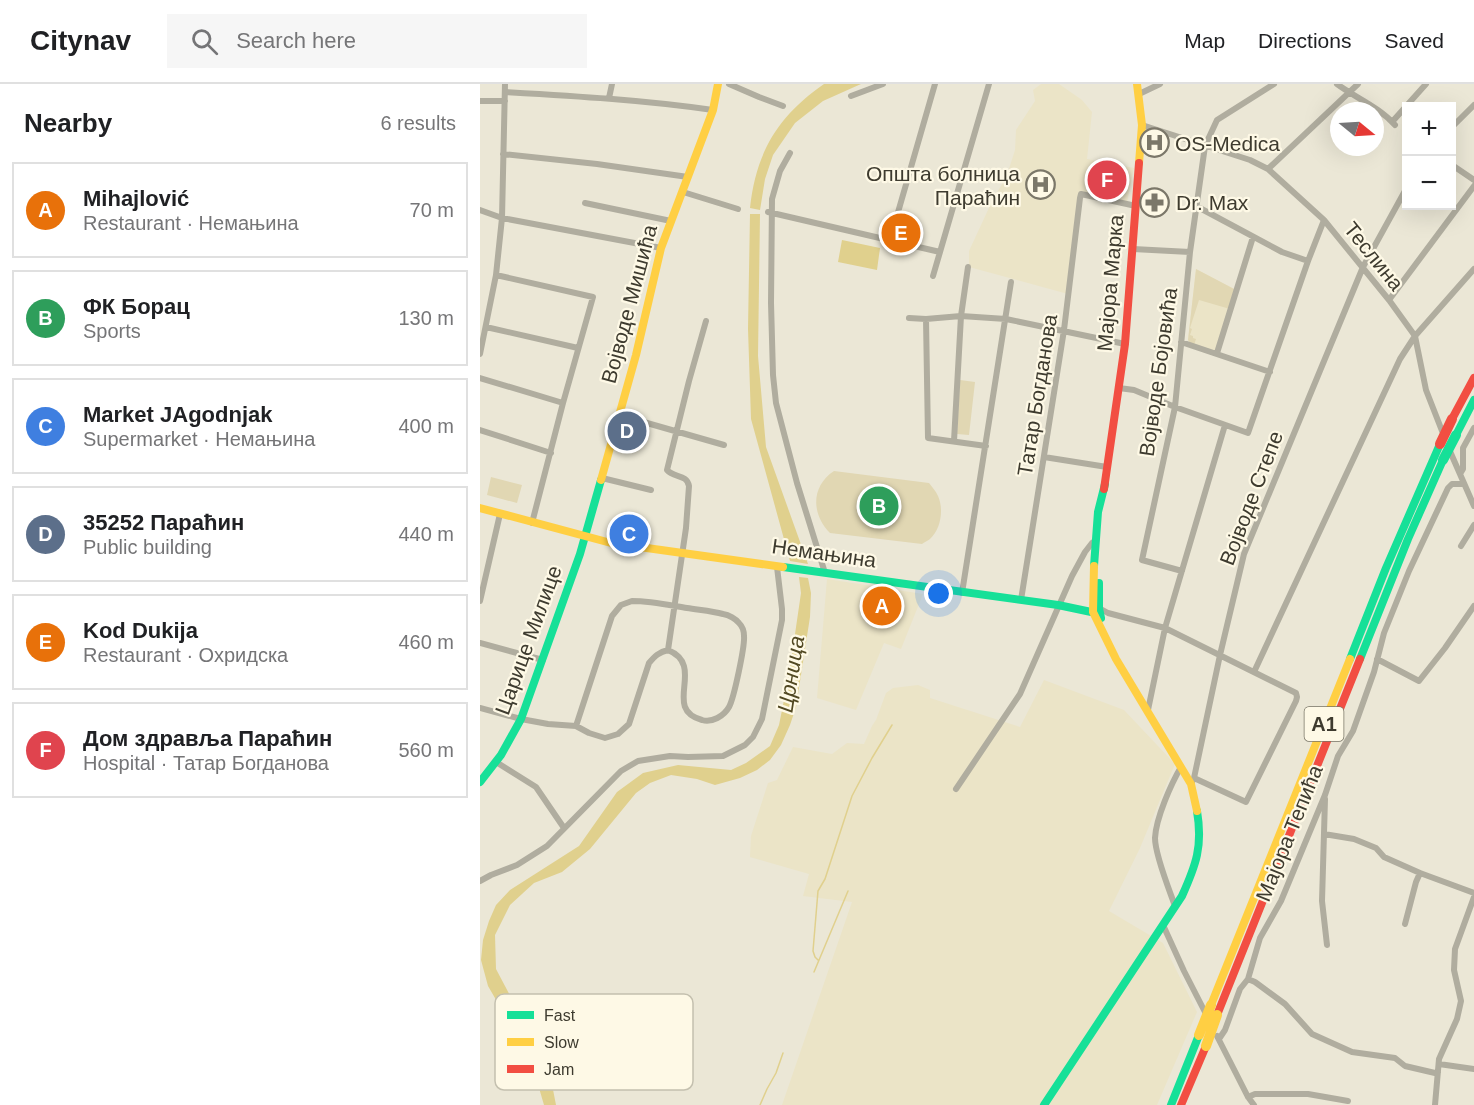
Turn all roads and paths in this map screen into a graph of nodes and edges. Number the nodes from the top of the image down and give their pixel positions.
1 (505, 84) edge
2 (612, 84) edge
3 (718, 84) edge
4 (729, 84) edge
5 (883, 84) edge
6 (935, 84) edge
7 (989, 84) edge
8 (1160, 84) edge
9 (1274, 84) edge
10 (1337, 84) edge
11 (1358, 84) edge
12 (1426, 84) edge
13 (1138, 89) edge
14 (505, 92) junction
15 (1348, 92) junction
16 (851, 96) dead end
17 (609, 98) junction
18 (480, 101) edge
19 (505, 101) junction
20 (1474, 105) edge
21 (783, 106) dead end
22 (713, 110) junction
23 (1456, 123) edge
24 (1142, 125) junction
25 (1205, 146) junction
26 (790, 153) dead end
27 (503, 154) junction
28 (1456, 168) edge
29 (1268, 169) junction
30 (688, 177) junction
31 (1474, 180) edge
32 (1474, 186) edge
33 (683, 192) junction
34 (1402, 198) edge
35 (585, 203) dead end
36 (1136, 206) junction
37 (1196, 206) junction
38 (738, 208) dead end
39 (480, 210) edge
40 (770, 213) junction
41 (502, 218) junction
42 (1324, 220) junction
43 (671, 221) junction
44 (1253, 237) junction
45 (890, 240) junction
46 (661, 248) junction
47 (1132, 249) junction
48 (940, 252) junction
49 (1190, 252) junction
50 (1308, 261) junction
51 (968, 267) dead end
52 (1363, 267) junction
53 (1474, 270) edge
54 (496, 275) junction
55 (933, 276) dead end
56 (1011, 282) dead end
57 (1389, 300) junction
58 (961, 316) junction
59 (909, 318) dead end
60 (926, 319) junction
61 (1006, 319) junction
62 (706, 321) dead end
63 (486, 327) junction
64 (1064, 330) junction
65 (1415, 336) junction
66 (1182, 342) junction
67 (1125, 344) junction
68 (578, 348) junction
69 (1217, 353) junction
70 (480, 354) edge
71 (1270, 372) junction
72 (480, 378) edge
73 (1474, 378) edge
74 (1119, 388) junction
75 (1474, 400) edge
76 (563, 403) junction
77 (1174, 407) junction
78 (619, 415) junction
79 (1225, 425) junction
80 (1474, 428) edge
81 (480, 430) edge
82 (676, 431) junction
83 (954, 441) junction
84 (724, 445) dead end
85 (986, 446) junction
86 (551, 453) junction
87 (1044, 457) junction
88 (1107, 466) junction
89 (1460, 474) junction
90 (602, 478) junction
91 (1105, 484) junction
92 (1464, 484) junction
93 (651, 490) dead end
94 (1474, 506) edge
95 (480, 508) edge
96 (500, 514) junction
97 (532, 523) junction
98 (1474, 525) edge
99 (585, 537) junction
100 (1095, 541) junction
101 (1461, 546) dead end
102 (683, 552) junction
103 (779, 567) junction
104 (1182, 571) junction
105 (823, 573) junction
106 (962, 592) junction
107 (1021, 600) junction
108 (480, 601) edge
109 (1058, 605) junction
110 (675, 606) junction
111 (1474, 606) edge
112 (1099, 611) junction
113 (1165, 628) junction
114 (480, 643) edge
115 (668, 650) junction
116 (1220, 655) junction
117 (1377, 659) junction
118 (543, 660) junction
119 (1254, 672) junction
120 (480, 708) edge
121 (1148, 710) junction
122 (521, 719) junction
123 (576, 726) junction
124 (496, 762) junction
125 (1181, 767) junction
126 (1193, 781) junction
127 (480, 782) edge
128 (956, 789) dead end
129 (1325, 795) junction
130 (564, 828) junction
131 (1324, 834) junction
132 (1420, 873) junction
133 (480, 881) edge
134 (1474, 895) edge
135 (1175, 906) junction
136 (1466, 922) junction
137 (1474, 923) edge
138 (1405, 924) dead end
139 (1163, 925) junction
140 (1327, 945) dead end
141 (1248, 979) junction
142 (1219, 1039) junction
143 (1439, 1068) junction
144 (1474, 1069) edge
145 (1248, 1097) junction
146 (1348, 1101) dead end
147 (1044, 1105) edge
148 (1171, 1105) edge
149 (1181, 1105) edge
150 (1254, 1105) edge
151 (1435, 1105) edge

1 - 14 street
2 - 17 street
3 - 22 main road, Војводе Мишића
4 - 21 street
5 - 16 street
6 - 45 street
7 - 48 street
8 - 13 street
9 - 25 street, Војводе Бојовића
10 - 15 street
11 - 15 street
12 - 15 street
13 - 24 main road, Мајора Марка
14 - 17 street
14 - 19 street
15 - 29 street
17 - 22 street
18 - 19 street
19 - 27 street
20 - 23 street
22 - 30 main road, Војводе Мишића
24 - 25 street, Теслина
24 - 36 main road, Мајора Марка
25 - 29 street, Теслина
25 - 37 street, Војводе Бојовића
26 - 40 street
27 - 30 street
27 - 41 street
28 - 31 street
29 - 42 street, Теслина
30 - 33 main road, Војводе Мишића
32 - 57 street
33 - 38 street
33 - 43 main road, Војводе Мишића
34 - 52 street, Војводе Степе
35 - 43 street
36 - 47 main road, Мајора Марка
36 - 64 street, Татар Богданова
37 - 44 street
37 - 49 street, Војводе Бојовића
39 - 41 street
40 - 45 street
40 - 105 street
41 - 46 street
41 - 54 street
42 - 50 street
42 - 52 street, Теслина
43 - 46 main road, Војводе Мишића
44 - 50 street
44 - 69 street
45 - 48 street
46 - 78 main road, Војводе Мишића
47 - 49 street
47 - 67 main road, Мајора Марка
48 - 55 street
49 - 66 street, Војводе Бојовића
50 - 71 street
51 - 58 street
52 - 57 street, Теслина
52 - 116 street, Војводе Степе
53 - 65 street
54 - 63 street
54 - 68 street
56 - 61 street
57 - 65 street, Теслина
58 - 60 street
58 - 61 street
58 - 83 street
59 - 60 street
60 - 83 street
61 - 64 street
61 - 85 street
62 - 82 street
63 - 68 street
63 - 70 street
64 - 67 street
64 - 87 street, Татар Богданова
65 - 89 street, Теслина
65 - 119 street
66 - 69 street
66 - 77 street, Војводе Бојовића
67 - 74 main road, Мајора Марка
68 - 76 street
69 - 71 street
71 - 79 street
72 - 76 street
73 - 148 main road, A1, bridge
74 - 77 street
74 - 88 main road, Мајора Марка
75 - 149 main road, A1, bridge
76 - 86 street
77 - 79 street
77 - 104 street, Војводе Бојовића
78 - 82 street
78 - 90 main road, Војводе Мишића
79 - 104 street
80 - 89 street
81 - 86 street
82 - 84 street
82 - 102 street
83 - 85 street
85 - 106 street
86 - 97 street
87 - 88 street
87 - 107 street, Татар Богданова
88 - 91 main road, Мајора Марка
89 - 92 street, Теслина
90 - 93 street
90 - 99 main road, Војводе Мишића
91 - 100 main road, Мајора Марка
91 - 112 main road, Мајора Марка
92 - 94 street, Теслина
92 - 117 street, Мајора Тепића
95 - 96 main road, Немањина
96 - 97 main road, Немањина
96 - 108 street
97 - 99 main road, Немањина
98 - 101 street
99 - 102 main road, Немањина
99 - 118 main road, Царице Милице
100 - 109 street
100 - 112 main road, Мајора Марка
102 - 103 main road, Немањина
102 - 110 street
103 - 105 main road, Немањина
103 - 130 street
104 - 113 street
105 - 106 main road, Немањина
106 - 107 main road, Немањина
107 - 109 main road, Немањина
109 - 112 main road, Немањина
109 - 128 street
110 - 115 street
110 - 115 street
110 - 123 street
111 - 117 street
112 - 113 street
112 - 121 main road, Мајора Марка
113 - 116 street
113 - 121 street
114 - 118 street
115 - 123 street
116 - 119 street
116 - 126 street, Војводе Степе
117 - 129 street, Мајора Тепића
118 - 122 main road, Царице Милице
119 - 126 street
120 - 122 street
121 - 125 main road, Мајора Марка
122 - 123 street
122 - 124 main road, Царице Милице
124 - 127 main road, Царице Милице
124 - 130 street
125 - 126 main road, Мајора Марка
125 - 135 street
126 - 135 main road, Мајора Марка
129 - 131 street
129 - 141 street, Мајора Тепића
130 - 133 street
131 - 132 street
131 - 140 street
132 - 134 street
132 - 138 street
134 - 136 street
135 - 139 main road, Мајора Марка
136 - 137 street
136 - 143 street
139 - 142 street
139 - 147 main road, Мајора Марка
141 - 142 street, Мајора Тепића
141 - 143 street
142 - 145 street
143 - 144 street
143 - 151 street
145 - 146 street
145 - 150 street

